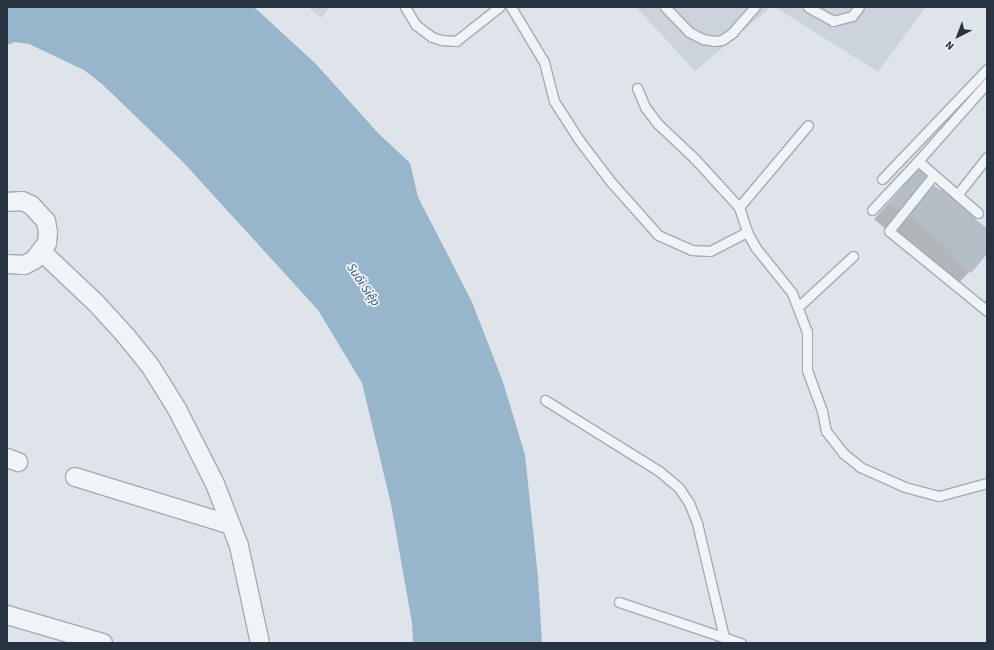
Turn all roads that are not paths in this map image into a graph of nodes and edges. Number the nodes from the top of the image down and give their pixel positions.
1 (405, 7) edge
2 (499, 7) edge
3 (511, 7) edge
4 (665, 7) edge
5 (755, 7) edge
6 (808, 7) edge
7 (859, 7) edge
8 (987, 69) edge
9 (987, 83) edge
10 (637, 88) dead end
11 (808, 125) dead end
12 (987, 157) edge
13 (918, 162) junction
14 (934, 176) junction
15 (882, 179) dead end
16 (957, 195) junction
17 (7, 202) edge
18 (739, 207) junction
19 (872, 210) dead end
20 (978, 212) dead end
21 (747, 232) junction
22 (42, 252) junction
23 (853, 256) dead end
24 (7, 264) edge
25 (798, 307) junction
26 (987, 310) edge
27 (545, 400) dead end
28 (74, 477) dead end
29 (987, 483) edge
30 (231, 525) junction
31 (619, 602) dead end
32 (7, 615) edge
33 (724, 637) junction
34 (103, 643) edge
35 (260, 643) edge
36 (741, 643) edge

1 - 2 lane
3 - 21 lane
4 - 5 lane
6 - 7 lane
8 - 15 lane
9 - 13 lane
10 - 18 lane
11 - 18 lane
12 - 16 lane
13 - 14 lane
13 - 19 lane
14 - 16 lane
14 - 26 lane
16 - 20 lane
17 - 22 street
18 - 21 lane
21 - 25 lane
22 - 24 street
22 - 30 street
23 - 25 lane
25 - 29 lane
27 - 33 lane
28 - 30 street
30 - 35 street
31 - 33 lane
32 - 34 street
33 - 36 lane

